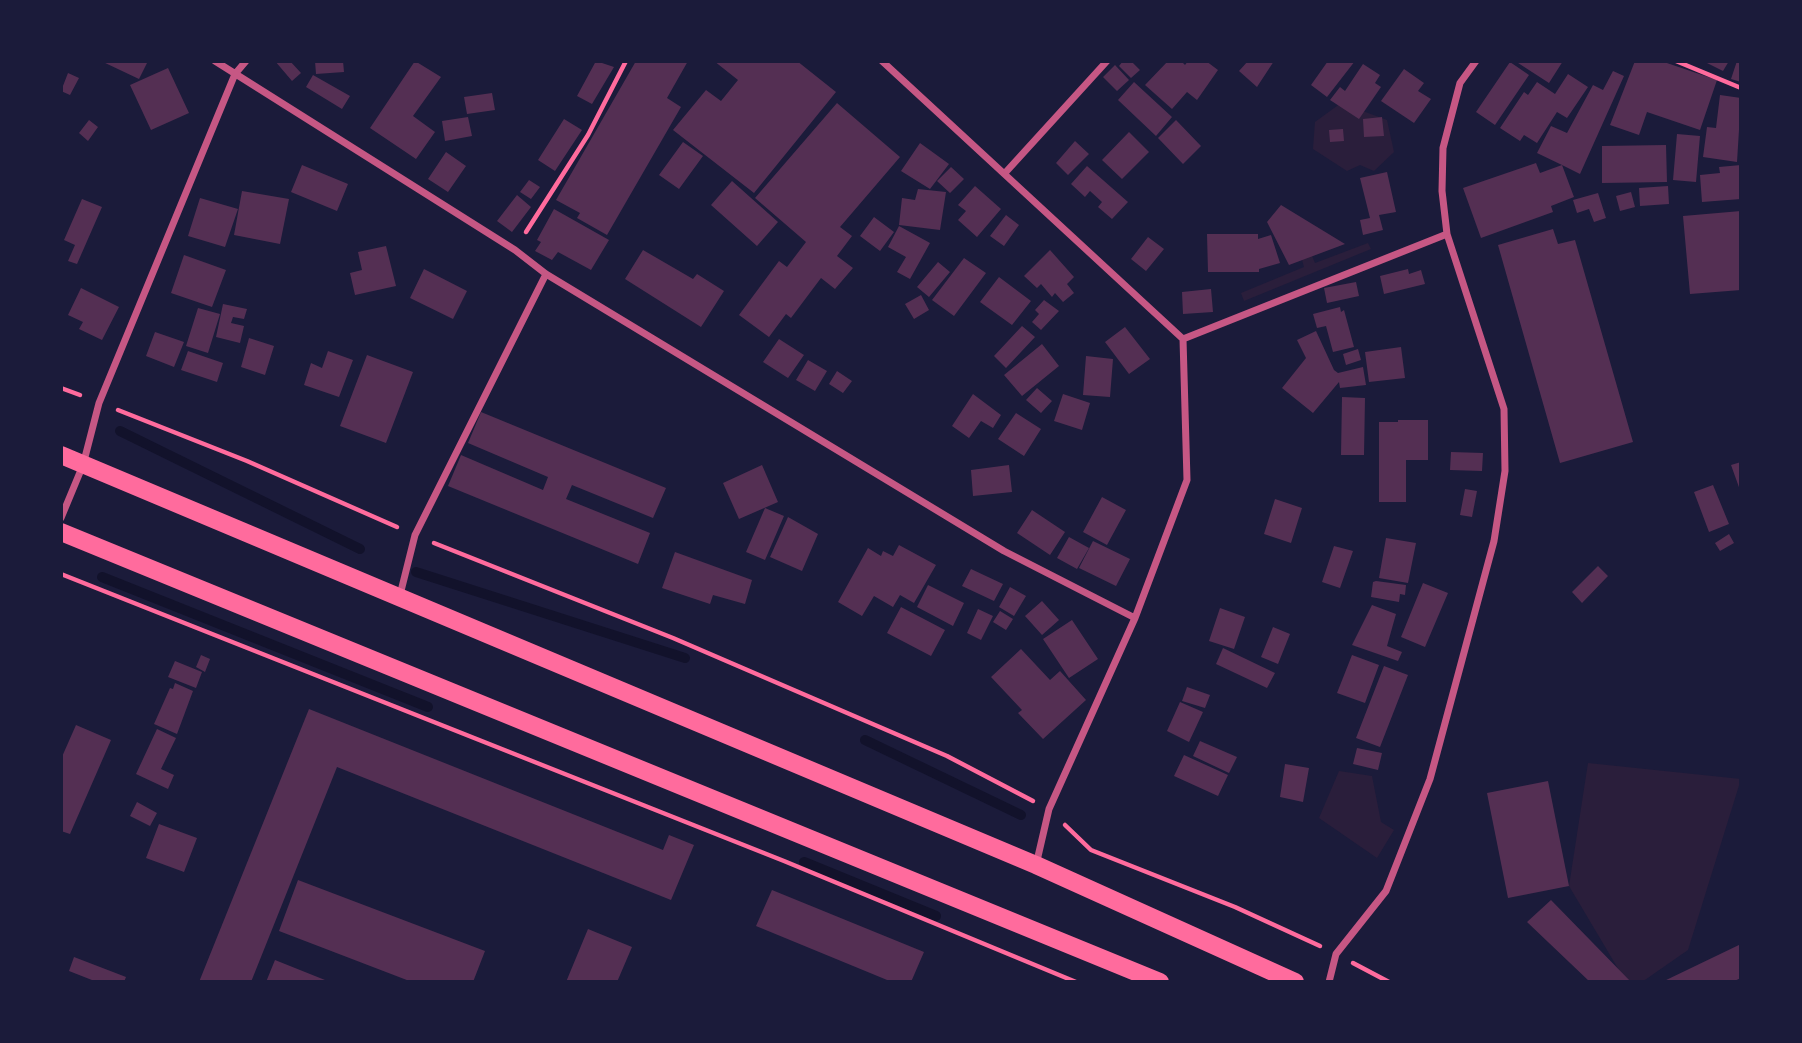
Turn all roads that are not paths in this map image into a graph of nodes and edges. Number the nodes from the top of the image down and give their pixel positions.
1 (215, 61) edge
2 (246, 61) edge
3 (882, 61) edge
4 (1107, 61) edge
5 (1476, 61) edge
6 (235, 74) junction
7 (1006, 173) junction
8 (1447, 234) junction
9 (546, 274) junction
10 (1183, 339) junction
11 (61, 455) edge
12 (83, 465) junction
13 (61, 518) edge
14 (61, 533) edge
15 (400, 595) junction
16 (1135, 618) junction
17 (1036, 865) junction
18 (1160, 982) edge
19 (1295, 982) edge
20 (1329, 982) edge

1 - 6 street
2 - 6 street
3 - 7 street
4 - 7 street
5 - 8 street
6 - 9 street
6 - 12 street
7 - 10 street
8 - 10 street
8 - 20 street
9 - 15 street
9 - 16 street
10 - 16 street
11 - 12 main road
12 - 13 street
12 - 15 main road
14 - 18 main road
15 - 17 main road
16 - 17 street
17 - 19 main road

